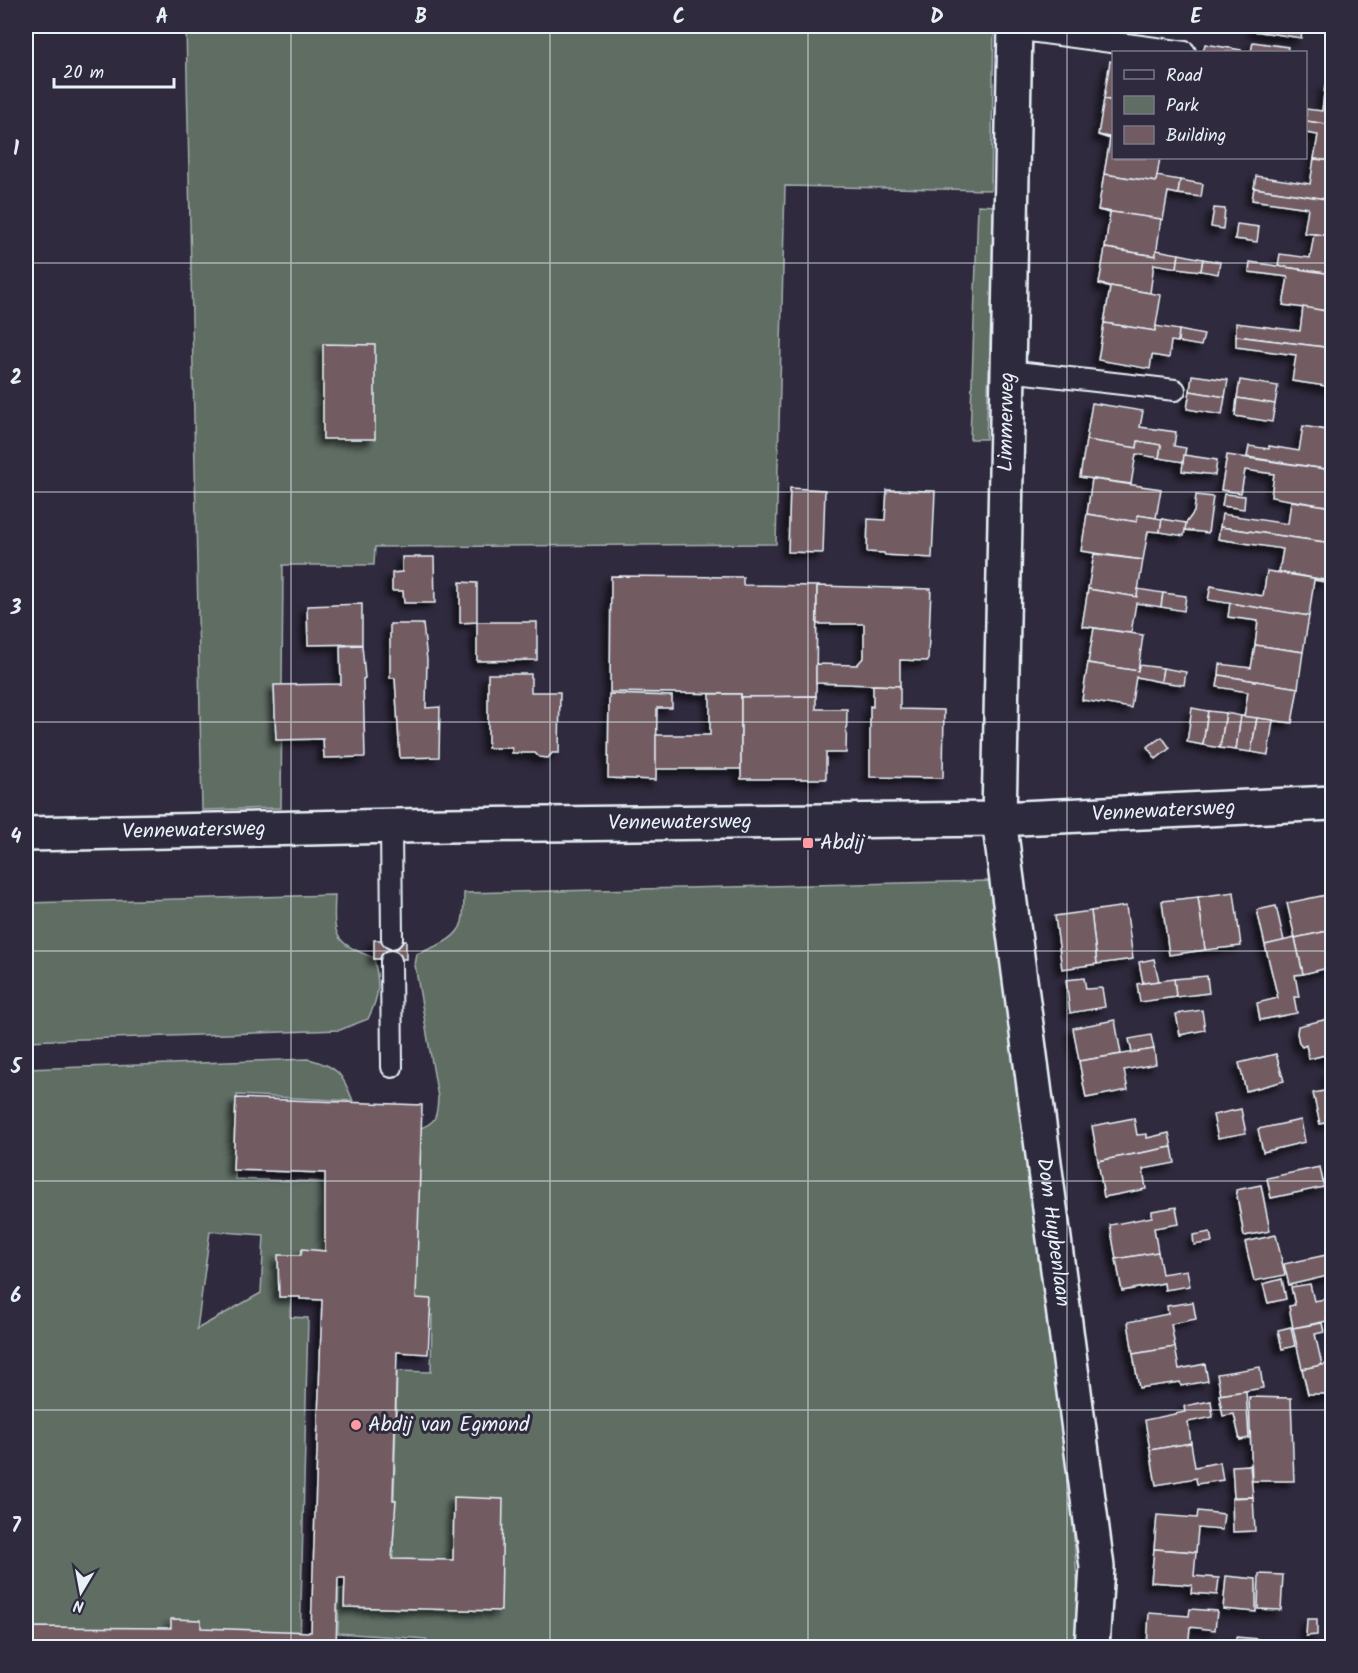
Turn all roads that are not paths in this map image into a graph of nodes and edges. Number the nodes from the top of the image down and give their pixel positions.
1 (1015, 27) edge
2 (1178, 51) edge
3 (1008, 371) junction
4 (1175, 390) dead end
5 (1332, 803) edge
6 (999, 819) junction
7 (391, 826) junction
8 (26, 834) edge
9 (392, 938) dead end
10 (391, 961) dead end
11 (392, 1068) dead end
12 (1092, 1647) edge

1 - 2 lane
1 - 3 street, Limmerweg
3 - 4 lane
3 - 6 street, Limmerweg
5 - 6 street, Vennewatersweg
6 - 7 street, Vennewatersweg
6 - 12 street, Dom Huybenlaan
7 - 8 street, Vennewatersweg
7 - 9 lane
10 - 11 lane

